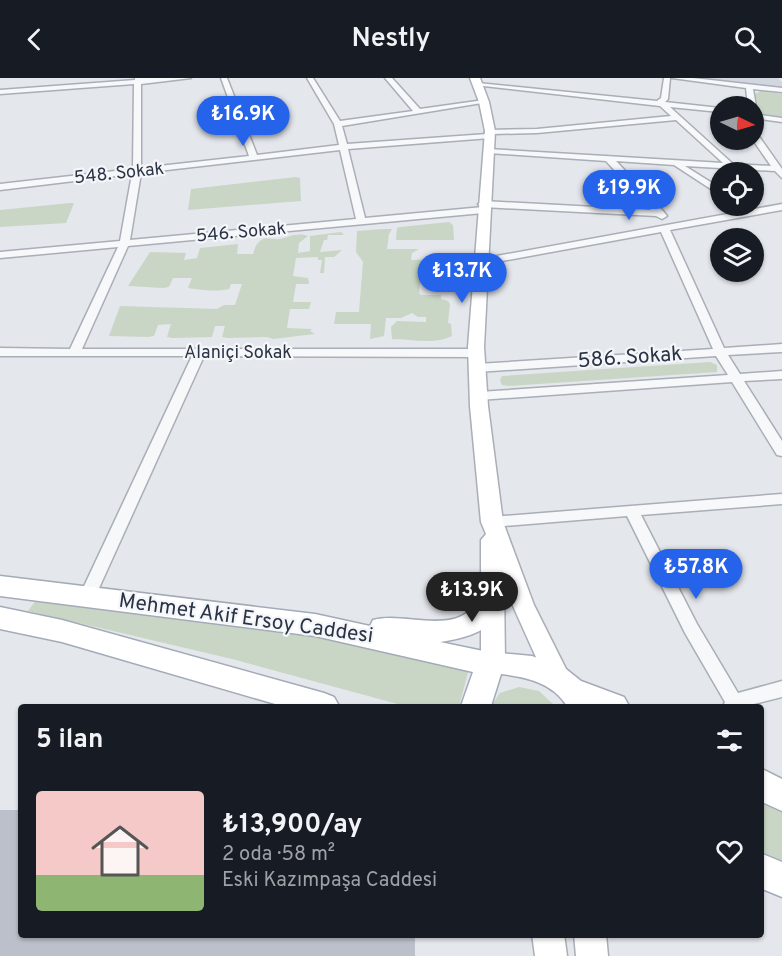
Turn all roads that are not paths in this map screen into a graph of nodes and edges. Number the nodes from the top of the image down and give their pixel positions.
1 (71, 78) edge
2 (188, 78) edge
3 (224, 78) edge
4 (310, 78) edge
5 (388, 78) edge
6 (667, 78) edge
7 (675, 78) edge
8 (138, 80) edge
9 (476, 81) edge
10 (749, 86) junction
11 (72, 87) junction
12 (782, 90) edge
13 (0, 93) edge
14 (750, 96) edge
15 (484, 102) junction
16 (660, 102) junction
17 (710, 109) edge
18 (418, 112) junction
19 (764, 117) edge
20 (678, 118) junction
21 (782, 120) edge
22 (338, 124) junction
23 (489, 140) junction
24 (345, 147) junction
25 (764, 149) edge
26 (254, 159) junction
27 (609, 159) junction
28 (726, 162) edge
29 (676, 163) junction
30 (710, 165) edge
31 (764, 170) edge
32 (137, 172) junction
33 (780, 172) edge
34 (710, 185) edge
35 (0, 187) edge
36 (483, 207) junction
37 (782, 207) edge
38 (764, 210) edge
39 (660, 213) junction
40 (734, 216) edge
41 (361, 221) junction
42 (668, 228) junction
43 (124, 244) junction
44 (0, 255) edge
45 (480, 262) junction
46 (782, 348) edge
47 (0, 352) edge
48 (74, 352) junction
49 (720, 352) junction
50 (200, 353) junction
51 (477, 361) junction
52 (782, 375) edge
53 (737, 378) junction
54 (479, 396) junction
55 (782, 452) edge
56 (782, 500) edge
57 (632, 512) junction
58 (492, 522) junction
59 (494, 585) junction
60 (0, 586) edge
61 (87, 597) junction
62 (0, 618) edge
63 (315, 625) junction
64 (491, 663) junction
65 (777, 690) edge
66 (586, 696) edge
67 (317, 704) edge
68 (477, 704) edge
69 (733, 704) edge
70 (764, 785) edge
71 (782, 796) edge
72 (764, 872) edge
73 (782, 880) edge
74 (549, 938) edge
75 (590, 938) edge
76 (551, 956) edge
77 (592, 956) edge

1 - 11 street
2 - 8 street
3 - 26 street
4 - 22 street
5 - 18 street
6 - 16 street
7 - 10 street
8 - 11 street
8 - 32 street
9 - 15 street
9 - 16 street
10 - 12 street
10 - 14 street
11 - 13 street
15 - 18 street
15 - 23 street
16 - 17 street
16 - 20 street
18 - 22 street
19 - 21 street
20 - 23 street
20 - 28 street
22 - 24 street
23 - 24 street, 548. Sokak
23 - 27 street
23 - 36 street
24 - 26 street, 548. Sokak
24 - 41 street
25 - 33 street
26 - 32 street, 548. Sokak
27 - 29 street
27 - 39 street
29 - 30 street
29 - 34 street
31 - 33 street
32 - 35 street, 548. Sokak
32 - 43 street
36 - 39 street, 546. Sokak
36 - 41 street, 546. Sokak
36 - 45 street
37 - 38 street
39 - 42 street
40 - 42 street
41 - 43 street, 546. Sokak
42 - 45 street
42 - 49 street
43 - 44 street, 546. Sokak
43 - 48 street
45 - 51 street
46 - 49 street, 586. Sokak
47 - 48 street, Alaniçi Sokak
48 - 50 street, Alaniçi Sokak
49 - 51 street, 586. Sokak
49 - 53 street
50 - 51 street, Alaniçi Sokak
50 - 61 street
51 - 54 street
52 - 53 street, 586. Sokak
53 - 54 street, 586. Sokak
53 - 55 street
54 - 58 street
56 - 57 street
57 - 58 street
57 - 69 street
58 - 59 street
58 - 66 street
59 - 63 main road
59 - 64 street
60 - 61 main road, Mehmet Akif Ersoy Caddesi
61 - 63 main road, Mehmet Akif Ersoy Caddesi
62 - 67 main road
63 - 64 main road, Mehmet Akif Ersoy Caddesi
64 - 66 main road, Mehmet Akif Ersoy Caddesi
64 - 68 main road
65 - 69 street
70 - 71 main road
72 - 73 main road
74 - 76 street
75 - 77 street

